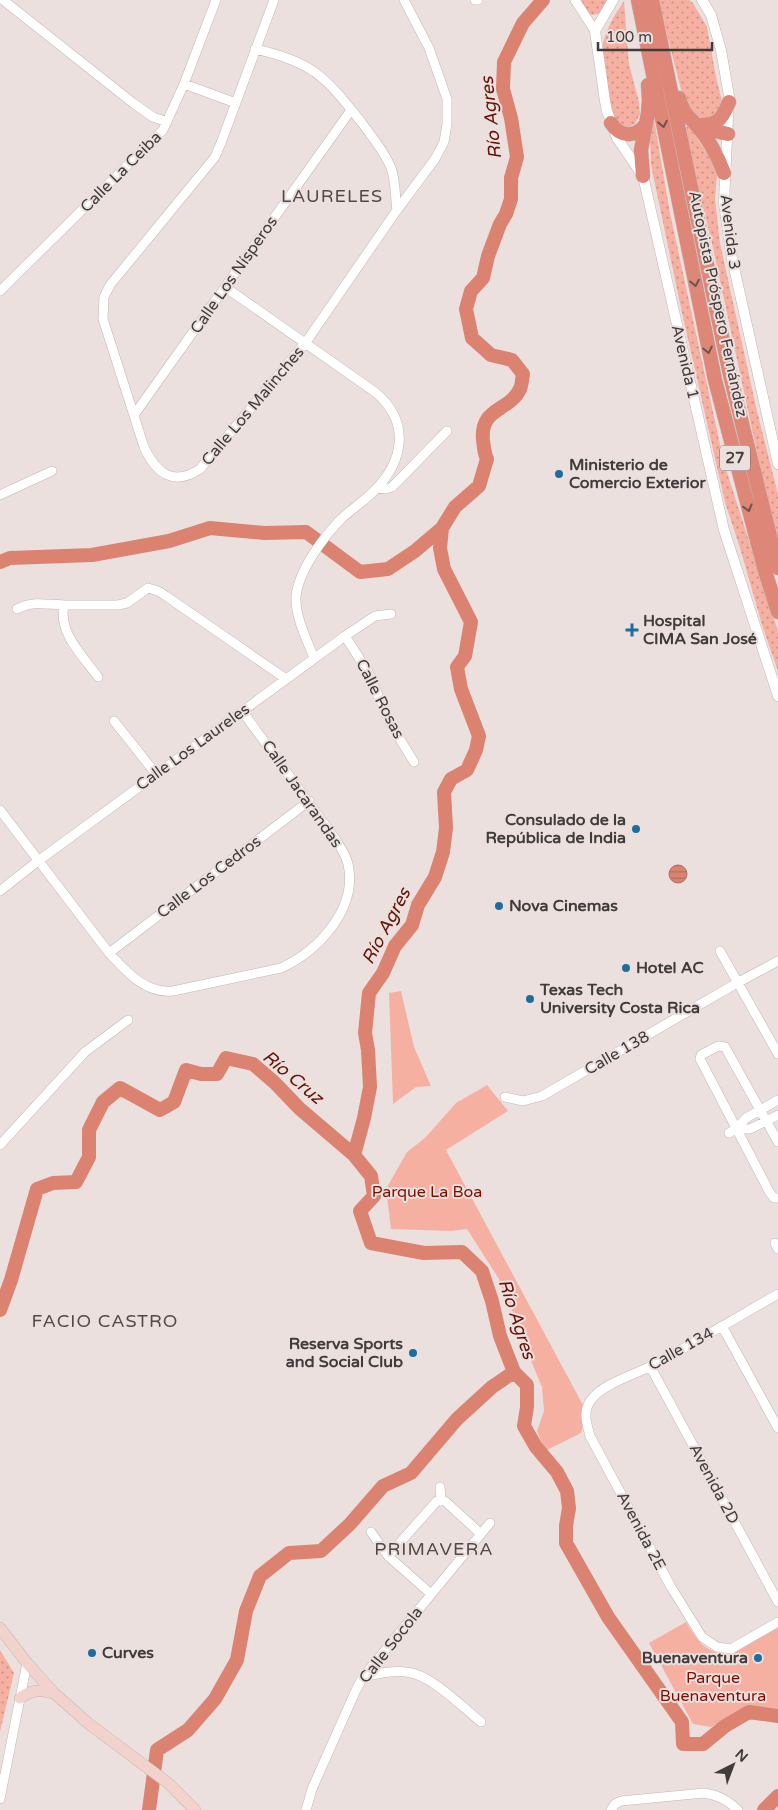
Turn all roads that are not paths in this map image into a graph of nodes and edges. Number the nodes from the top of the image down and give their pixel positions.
1 (3, 0) edge
2 (216, 0) edge
3 (274, 0) edge
4 (404, 0) edge
5 (613, 0) edge
6 (702, 0) edge
7 (653, 4) edge
8 (580, 7) edge
9 (640, 8) edge
10 (604, 14) junction
11 (658, 25) junction
12 (595, 31) junction
13 (255, 48) junction
14 (184, 84) junction
15 (729, 102) junction
16 (236, 103) junction
17 (351, 110) junction
18 (167, 122) junction
19 (611, 123) junction
20 (645, 125) junction
21 (697, 125) junction
22 (728, 134) junction
23 (724, 173) junction
24 (643, 176) junction
25 (396, 210) junction
26 (225, 287) junction
27 (0, 291) edge
28 (306, 342) junction
29 (134, 415) junction
30 (447, 431) dead end
31 (778, 464) edge
32 (52, 471) dead end
33 (377, 488) junction
34 (0, 495) edge
35 (778, 568) edge
36 (64, 605) junction
37 (17, 609) dead end
38 (778, 612) edge
39 (390, 614) dead end
40 (344, 636) junction
41 (314, 658) junction
42 (98, 677) dead end
43 (286, 679) junction
44 (778, 696) edge
45 (242, 711) junction
46 (114, 721) dead end
47 (414, 762) dead end
48 (156, 774) junction
49 (309, 801) junction
50 (0, 810) edge
51 (38, 861) junction
52 (0, 891) edge
53 (720, 952) dead end
54 (109, 953) junction
55 (778, 961) edge
56 (737, 983) junction
57 (128, 1020) dead end
58 (777, 1051) edge
59 (505, 1097) dead end
60 (778, 1100) edge
61 (760, 1110) junction
62 (778, 1115) edge
63 (766, 1121) junction
64 (732, 1131) junction
65 (778, 1142) edge
66 (0, 1145) edge
67 (778, 1198) edge
68 (778, 1294) edge
69 (722, 1326) junction
70 (650, 1366) junction
71 (588, 1405) joint
72 (778, 1428) edge
73 (440, 1487) dead end
74 (441, 1499) junction
75 (490, 1523) dead end
76 (371, 1532) dead end
77 (481, 1534) junction
78 (388, 1556) junction
79 (431, 1594) junction
80 (778, 1602) edge
81 (778, 1622) edge
82 (0, 1628) edge
83 (27, 1663) junction
84 (363, 1677) junction
85 (54, 1694) junction
86 (20, 1698) junction
87 (481, 1722) dead end
88 (0, 1799) edge
89 (196, 1810) edge
90 (306, 1810) edge
91 (611, 1810) edge
92 (738, 1810) edge

1 - 18 street
2 - 14 street, Calle La Ceiba
3 - 13 street, Calle Los Malinches
4 - 25 street, Calle Los Malinches
5 - 10 street
6 - 15 street, Avenida 3
7 - 11 highway, Autopista Próspero Fernández / 27
8 - 10 street
8 - 12 street
9 - 20 highway
9 -> 38 highway, Autopista Próspero Fernández / 27
10 - 12 street
11 - 21 highway
11 - 35 highway, Autopista Próspero Fernández / 27
12 - 19 street, Avenida 1
13 - 16 street, Calle Los Malinches
13 - 17 street
14 - 16 street
14 - 18 street, Calle La Ceiba
15 - 21 highway
15 - 22 street, Avenida 3
16 - 29 street, Calle Los Malinches
17 - 25 street
17 - 26 street, Calle Los Nísperos
18 - 27 street, Calle La Ceiba
19 - 20 highway
19 - 24 street, Avenida 1
20 - 24 highway
21 - 22 highway
21 - 23 highway
22 - 23 street, Avenida 3
23 - 31 street, Avenida 3
24 - 44 street, Avenida 1
25 - 28 street, Calle Los Malinches
26 - 28 street
26 - 29 street, Calle Los Nísperos
28 - 29 street, Calle Los Malinches
28 - 33 street
30 - 33 street
32 - 34 street
33 - 41 street
36 - 37 street
36 - 42 street
36 - 43 street
39 - 40 street, Calle Los Laureles
40 - 41 street, Calle Los Laureles
40 - 47 street, Calle Rosas
41 - 43 street, Calle Los Laureles
43 - 45 street, Calle Los Laureles
45 - 48 street, Calle Los Laureles
45 - 49 street, Calle Jacarandas
46 - 48 street
48 - 51 street, Calle Los Laureles
49 - 54 street, Calle Los Cedros
49 - 54 street, Calle Jacarandas
50 - 51 street, Calle Jacarandas
51 - 52 street, Calle Los Laureles
51 - 54 street, Calle Jacarandas
53 - 56 street
55 - 56 street, Calle 138
56 - 58 street
56 - 59 street, Calle 138
57 - 66 street
60 - 61 street
61 - 63 street
61 - 64 street
61 - 64 street
62 - 63 street
63 - 64 street
63 - 65 street
64 - 67 street
68 - 69 street, Calle 134
69 - 70 street, Calle 134
69 - 72 street
70 - 71 street, Calle 134
70 - 80 street, Avenida 2D
71 - 81 street, Avenida 2E
73 - 74 street
74 - 77 street
74 - 78 street
75 - 77 street, Calle Socola
76 - 78 street
77 - 79 street, Calle Socola
78 - 79 street
79 - 84 street, Calle Socola
82 - 83 main road
83 - 85 main road
83 - 86 street
84 - 87 street
84 - 90 street, Calle Socola
85 - 86 main road
85 - 89 main road
86 - 88 street
91 - 92 street

